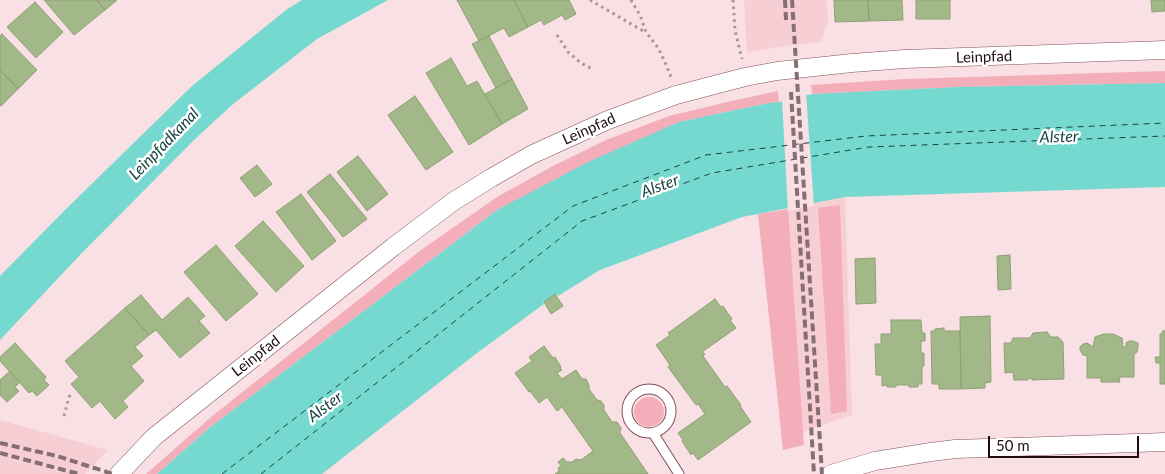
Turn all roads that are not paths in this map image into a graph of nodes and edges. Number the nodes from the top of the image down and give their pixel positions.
1 (1165, 50) edge
2 (653, 433) junction
3 (1165, 442) edge
4 (875, 467) edge
5 (119, 474) edge
6 (680, 474) edge
7 (831, 474) edge

1 - 5 street, Leinpfad
2 - 2 lane
2 - 6 lane
3 - 4 street
4 - 7 street

